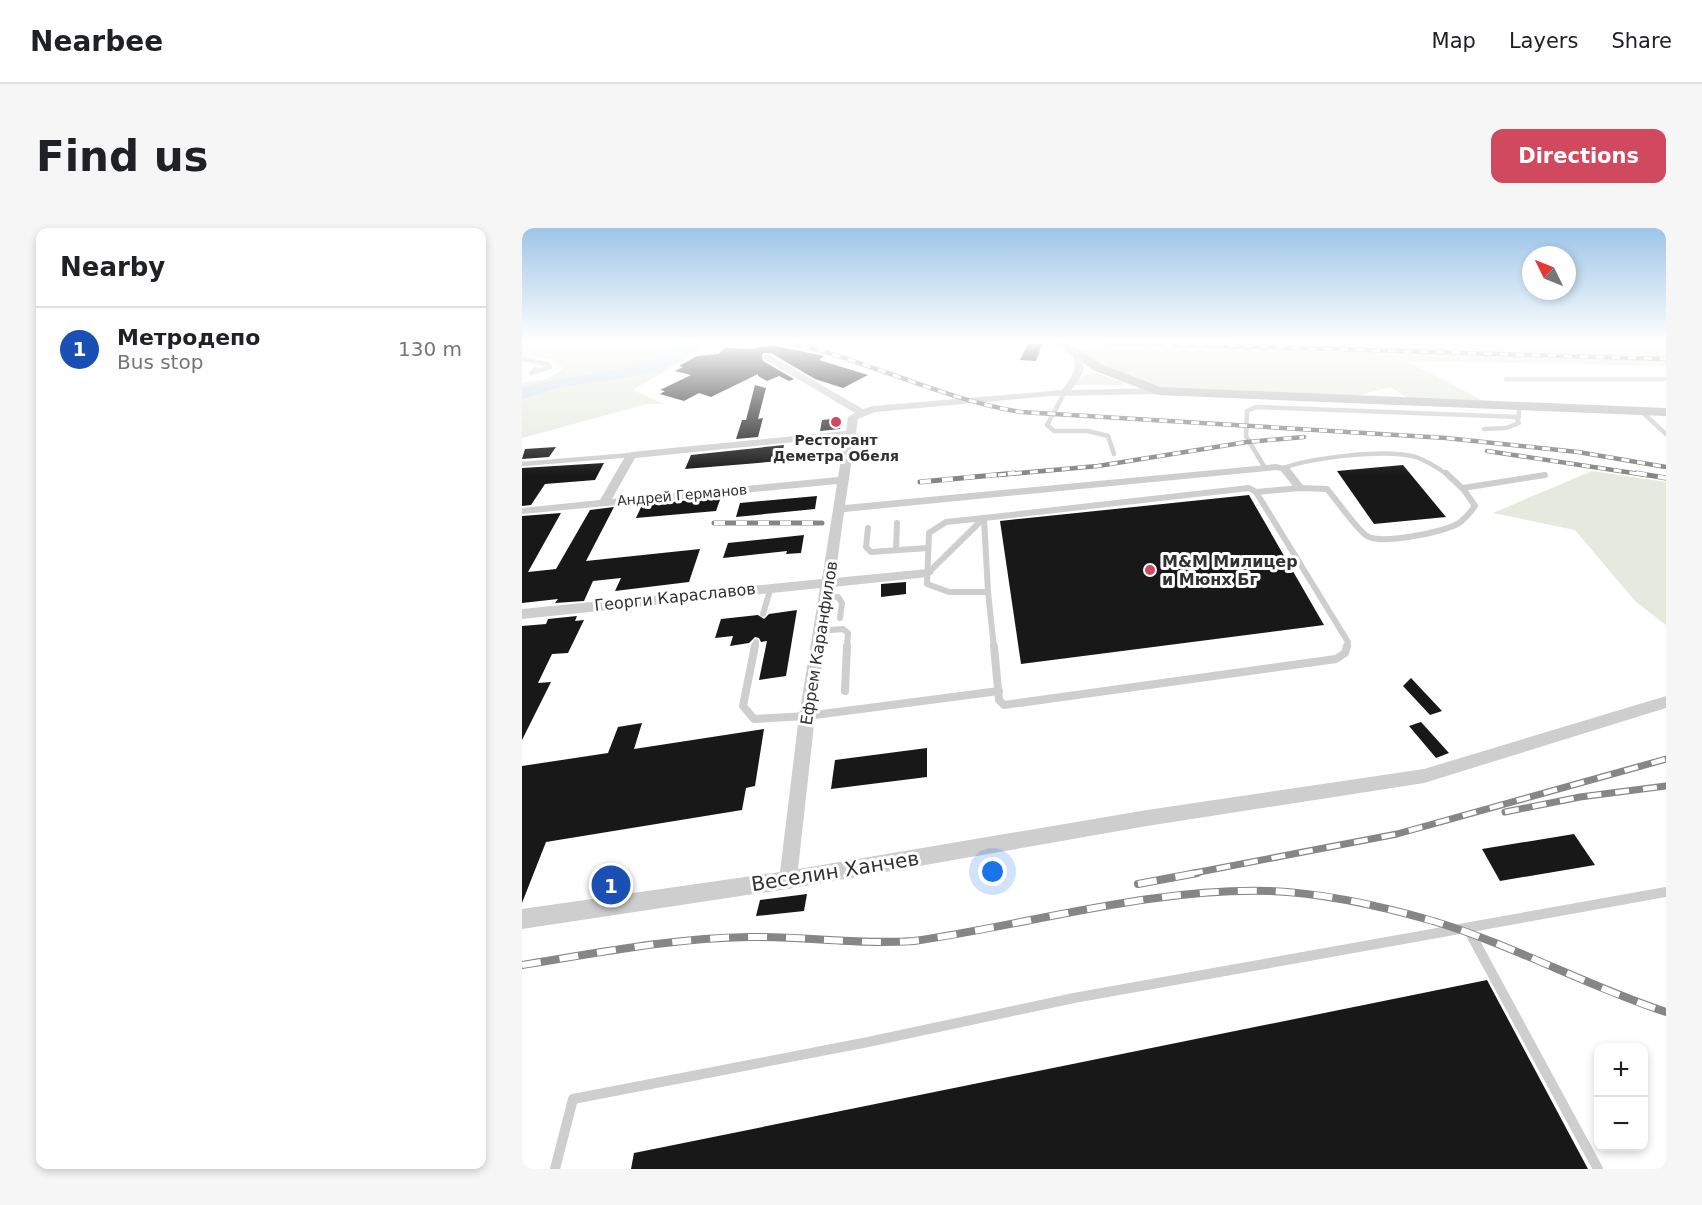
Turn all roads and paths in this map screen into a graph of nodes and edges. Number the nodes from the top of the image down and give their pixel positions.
1 (816, 386) edge
2 (1069, 386) edge
3 (1141, 386) edge
4 (1158, 391) junction
5 (1065, 392) junction
6 (1518, 411) junction
7 (1641, 411) junction
8 (861, 412) junction
9 (1666, 412) edge
10 (1484, 429) dead end
11 (848, 434) junction
12 (1666, 434) edge
13 (631, 454) junction
14 (1114, 454) dead end
15 (522, 464) edge
16 (1265, 468) junction
17 (1282, 468) junction
18 (1545, 475) dead end
19 (842, 480) junction
20 (1300, 488) junction
21 (1463, 488) junction
22 (1256, 492) junction
23 (605, 502) junction
24 (839, 509) junction
25 (522, 511) edge
26 (984, 518) junction
27 (897, 523) dead end
28 (868, 528) dead end
29 (928, 548) junction
30 (896, 550) junction
31 (928, 573) junction
32 (771, 587) junction
33 (828, 589) junction
34 (988, 592) junction
35 (522, 614) edge
36 (763, 614) dead end
37 (840, 618) dead end
38 (820, 631) junction
39 (756, 642) dead end
40 (845, 691) dead end
41 (999, 691) junction
42 (1666, 702) edge
43 (807, 716) junction
44 (788, 880) junction
45 (1666, 892) edge
46 (522, 919) edge
47 (1468, 929) junction
48 (555, 1169) edge
49 (1598, 1169) edge

1 - 8 street
2 - 5 street
3 - 4 street
4 - 5 street
4 - 6 street
5 - 8 street
5 - 14 lane
6 - 7 street
6 - 10 lane
6 - 16 lane
7 - 9 street
7 - 12 lane
8 - 11 street, Ефрем Каранфилов
11 - 13 street
11 - 19 street, Ефрем Каранфилов
13 - 15 lane
13 - 23 street
16 - 17 street
16 - 24 street
17 - 20 street
17 - 21 lane
18 - 21 lane
19 - 23 street, Андрей Германов
19 - 24 street, Ефрем Каранфилов
20 - 21 lane
20 - 22 lane
22 - 26 lane
22 - 41 lane
23 - 25 street, Андрей Германов
24 - 33 street, Ефрем Каранфилов
26 - 29 lane
26 - 31 lane
26 - 34 lane
27 - 30 lane
28 - 30 lane
29 - 30 lane
29 - 31 lane
31 - 33 street, Георги Караславов
31 - 34 lane
32 - 33 street, Георги Караславов
32 - 35 street, Георги Караславов
32 - 36 lane
33 - 37 lane
33 - 38 street, Ефрем Каранфилов
34 - 41 lane
38 - 40 lane
38 - 43 street, Ефрем Каранфилов
39 - 43 lane
41 - 43 lane
42 - 44 street, Веселин Ханчев
43 - 44 street, Ефрем Каранфилов
44 - 46 street, Веселин Ханчев
45 - 47 lane
47 - 48 lane
47 - 49 lane

